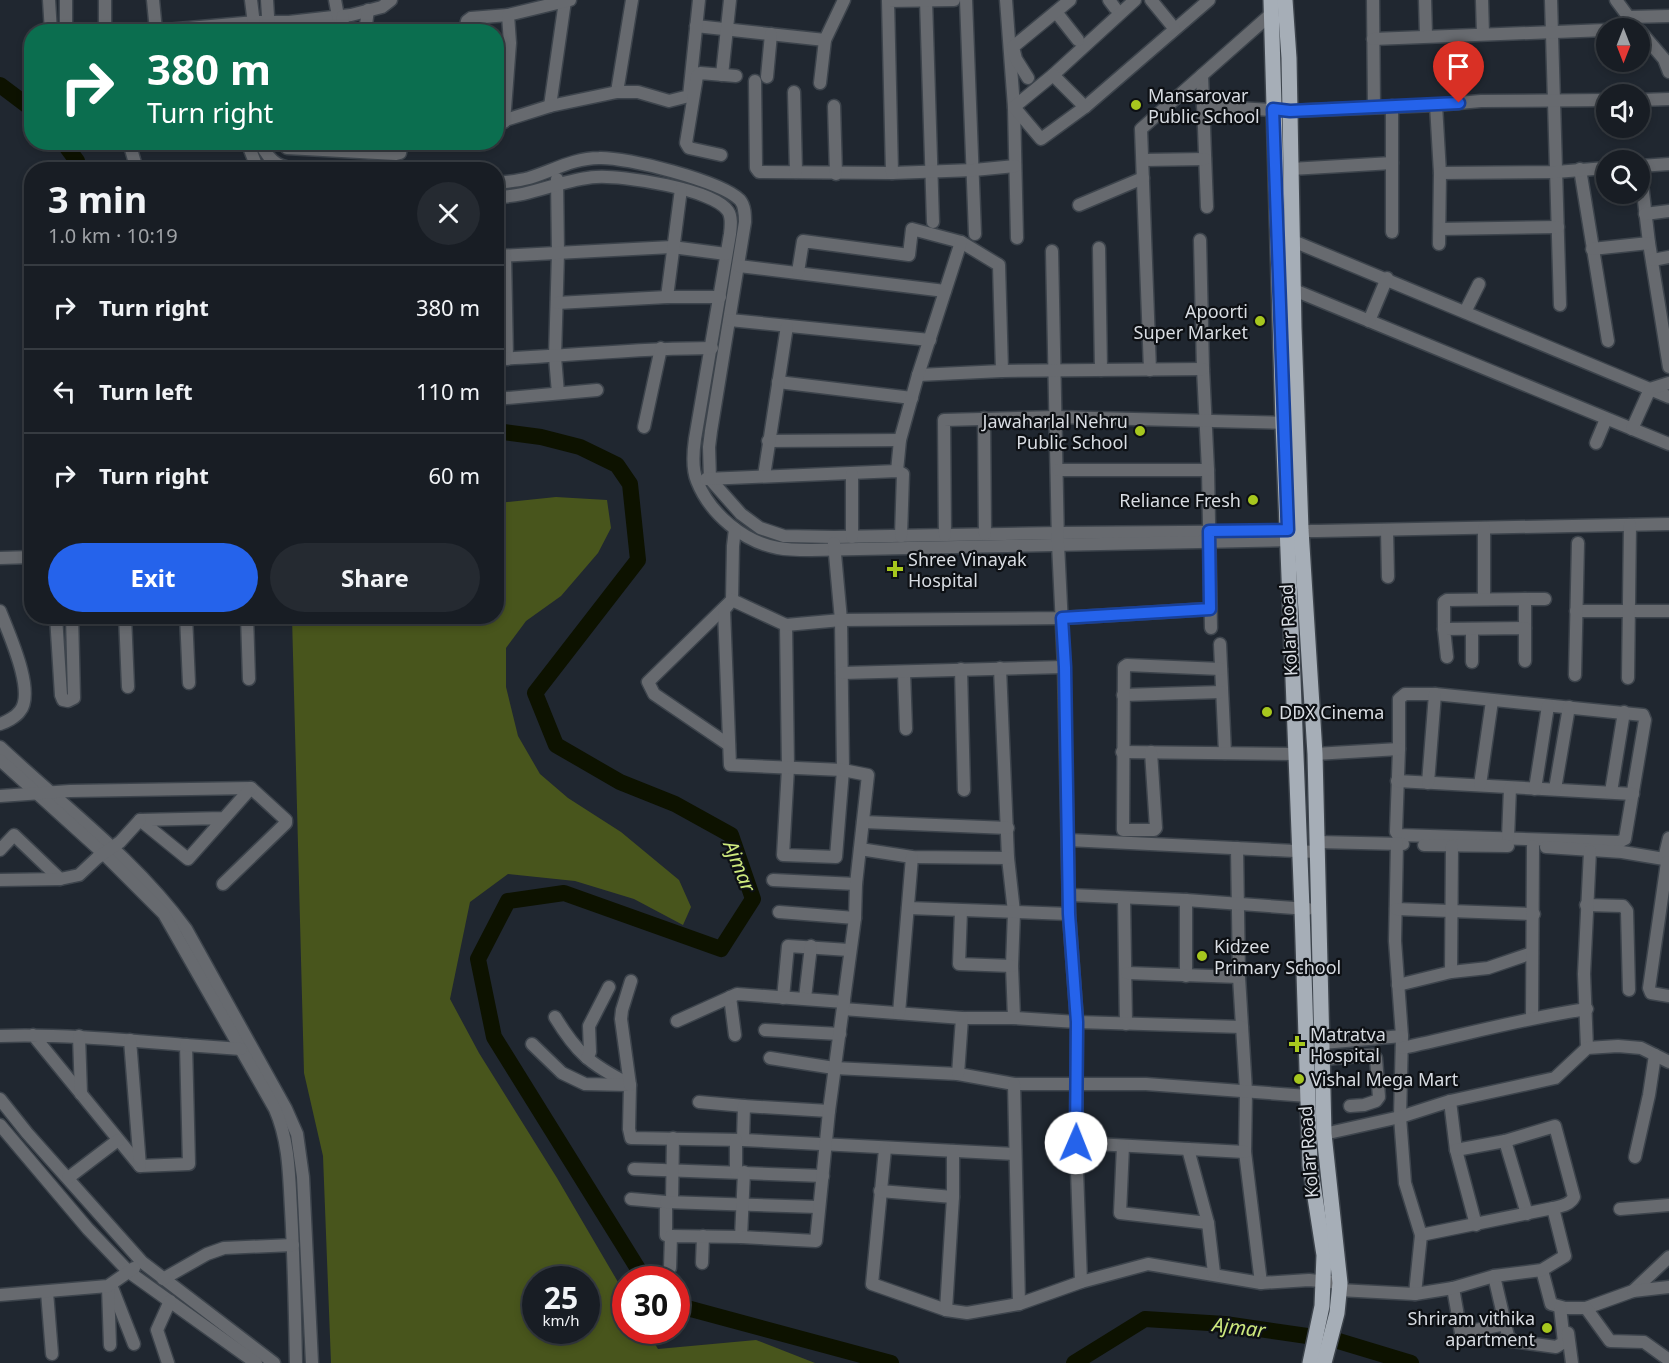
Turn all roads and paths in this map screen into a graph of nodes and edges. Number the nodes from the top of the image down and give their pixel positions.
1 (49, 0) edge
2 (66, 0) edge
3 (105, 0) edge
4 (110, 0) edge
5 (153, 0) edge
6 (251, 0) edge
7 (267, 0) edge
8 (335, 0) edge
9 (391, 0) edge
10 (567, 0) edge
11 (632, 0) edge
12 (699, 0) edge
13 (730, 0) edge
14 (844, 0) edge
15 (954, 0) edge
16 (966, 0) edge
17 (1006, 0) edge
18 (1070, 0) edge
19 (1135, 0) edge
20 (1151, 0) edge
21 (1209, 0) edge
22 (1285, 0) edge
23 (1373, 0) edge
24 (1425, 0) edge
25 (1482, 0) edge
26 (1551, 0) edge
27 (1616, 0) edge
28 (926, 1) edge
29 (1271, 7) edge
30 (368, 10) junction
31 (1056, 12) junction
32 (508, 15) junction
33 (340, 16) junction
34 (1669, 16) edge
35 (1629, 17) joint
36 (50, 24) edge
37 (66, 24) edge
38 (105, 24) edge
39 (111, 24) edge
40 (152, 24) edge
41 (255, 24) edge
42 (269, 24) edge
43 (303, 24) edge
44 (341, 24) edge
45 (366, 24) edge
46 (466, 24) edge
47 (696, 26) junction
48 (1174, 28) junction
49 (727, 29) junction
50 (1596, 30) edge
51 (1553, 32) junction
52 (771, 34) junction
53 (1483, 34) junction
54 (1426, 35) junction
55 (1373, 39) junction
56 (825, 40) junction
57 (1078, 40) dead end
58 (1650, 43) edge
59 (1669, 72) edge
60 (722, 75) junction
61 (1053, 75) junction
62 (1202, 75) junction
63 (736, 76) dead end
64 (1028, 78) dead end
65 (820, 83) dead end
66 (504, 91) edge
67 (617, 92) junction
68 (794, 92) dead end
69 (1669, 99) edge
70 (1596, 100) edge
71 (1650, 100) edge
72 (1553, 101) junction
73 (1436, 105) junction
74 (550, 106) junction
75 (834, 106) dead end
76 (1203, 106) junction
77 (1374, 106) junction
78 (1392, 106) junction
79 (1014, 107) junction
80 (1084, 107) junction
81 (1273, 109) junction
82 (1290, 111) junction
83 (504, 122) edge
84 (372, 150) edge
85 (401, 150) edge
86 (721, 155) dead end
87 (1205, 159) junction
88 (1143, 160) junction
89 (1392, 163) junction
90 (1669, 164) edge
91 (1650, 165) edge
92 (1014, 166) junction
93 (556, 167) junction
94 (1596, 168) edge
95 (1292, 169) junction
96 (1580, 169) junction
97 (974, 170) junction
98 (932, 171) junction
99 (796, 172) junction
100 (1556, 172) junction
101 (892, 173) junction
102 (1440, 173) junction
103 (836, 174) junction
104 (1143, 178) junction
105 (504, 182) edge
106 (558, 185) junction
107 (681, 189) junction
108 (504, 197) edge
109 (1644, 204) edge
110 (1079, 205) dead end
111 (1207, 207) dead end
112 (1669, 211) edge
113 (1645, 214) junction
114 (933, 222) dead end
115 (1558, 227) junction
116 (1440, 229) junction
117 (1392, 231) dead end
118 (975, 234) dead end
119 (1017, 238) dead end
120 (1200, 240) dead end
121 (1293, 241) junction
122 (961, 242) junction
123 (1649, 243) junction
124 (1439, 244) dead end
125 (672, 247) junction
126 (1099, 248) dead end
127 (1592, 249) junction
128 (1052, 251) dead end
129 (558, 253) junction
130 (726, 254) junction
131 (504, 256) edge
132 (1669, 257) edge
133 (1653, 260) junction
134 (739, 266) junction
135 (798, 272) junction
136 (1387, 278) junction
137 (1479, 284) dead end
138 (1294, 290) junction
139 (945, 291) junction
140 (667, 297) junction
141 (720, 297) junction
142 (557, 303) junction
143 (1560, 305) dead end
144 (1664, 306) edge
145 (1465, 312) junction
146 (730, 321) junction
147 (1369, 321) junction
148 (787, 326) junction
149 (930, 340) junction
150 (1608, 341) dead end
151 (1668, 347) edge
152 (661, 348) junction
153 (712, 348) junction
154 (555, 357) junction
155 (504, 359) edge
156 (1669, 367) edge
157 (1203, 369) junction
158 (1101, 370) junction
159 (1150, 370) junction
160 (1002, 371) junction
161 (1056, 372) junction
162 (918, 375) junction
163 (778, 382) junction
164 (1669, 383) edge
165 (1650, 389) junction
166 (597, 390) dead end
167 (558, 393) junction
168 (1669, 397) edge
169 (504, 398) edge
170 (912, 398) junction
171 (1056, 417) junction
172 (984, 418) junction
173 (1606, 419) junction
174 (1206, 421) junction
175 (1290, 423) junction
176 (644, 427) dead end
177 (1632, 429) junction
178 (900, 440) junction
179 (768, 441) junction
180 (1596, 443) dead end
181 (1669, 444) edge
182 (1058, 470) junction
183 (1208, 470) junction
184 (897, 471) junction
185 (852, 474) junction
186 (764, 476) junction
187 (710, 479) junction
188 (697, 481) junction
189 (1669, 524) edge
190 (1630, 525) junction
191 (1484, 528) junction
192 (735, 529) junction
193 (1387, 530) junction
194 (986, 534) junction
195 (945, 535) junction
196 (1295, 535) junction
197 (901, 536) junction
198 (1209, 536) junction
199 (852, 537) junction
200 (1058, 539) junction
201 (1578, 543) dead end
202 (834, 544) junction
203 (24, 557) edge
204 (0, 558) edge
205 (1388, 577) dead end
206 (1484, 598) junction
207 (1525, 599) junction
208 (1545, 599) dead end
209 (732, 600) junction
210 (1210, 609) junction
211 (1576, 610) junction
212 (0, 611) edge
213 (1629, 611) junction
214 (1669, 611) edge
215 (1062, 618) junction
216 (841, 620) junction
217 (57, 624) edge
218 (72, 624) edge
219 (125, 624) edge
220 (186, 624) edge
221 (247, 624) edge
222 (786, 625) junction
223 (1211, 628) dead end
224 (1525, 628) junction
225 (1444, 629) junction
226 (1472, 629) junction
227 (1220, 644) dead end
228 (1447, 657) dead end
229 (1525, 661) dead end
230 (1472, 662) dead end
231 (1065, 667) junction
232 (1000, 668) junction
233 (962, 669) junction
234 (1221, 669) junction
235 (904, 672) junction
236 (842, 673) junction
237 (1575, 675) dead end
238 (1628, 678) dead end
239 (249, 679) dead end
240 (189, 683) dead end
241 (128, 687) dead end
242 (1221, 692) junction
243 (1435, 694) junction
244 (1123, 695) junction
245 (1492, 701) junction
246 (1548, 706) junction
247 (1569, 707) junction
248 (1624, 711) junction
249 (0, 724) edge
250 (906, 729) dead end
251 (729, 745) junction
252 (0, 747) edge
253 (1399, 749) junction
254 (1122, 752) junction
255 (1151, 752) junction
256 (1225, 753) junction
257 (1295, 754) junction
258 (1315, 754) junction
259 (0, 760) edge
260 (788, 768) junction
261 (843, 770) junction
262 (1397, 781) junction
263 (1428, 783) junction
264 (1480, 785) junction
265 (251, 788) junction
266 (1510, 788) junction
267 (1535, 789) junction
268 (1555, 789) junction
269 (964, 790) dead end
270 (49, 792) junction
271 (1611, 792) junction
272 (34, 793) junction
273 (5, 795) edge
274 (1633, 795) junction
275 (0, 804) edge
276 (223, 818) junction
277 (140, 820) junction
278 (863, 822) junction
279 (1008, 828) junction
280 (1508, 838) junction
281 (1669, 838) edge
282 (1068, 840) junction
283 (1396, 843) junction
284 (1452, 846) junction
285 (1533, 846) junction
286 (1317, 847) junction
287 (1237, 848) junction
288 (860, 849) junction
289 (0, 850) edge
290 (108, 850) junction
291 (1299, 851) junction
292 (1590, 851) junction
293 (912, 857) junction
294 (1008, 858) junction
295 (1667, 861) edge
296 (60, 879) junction
297 (0, 880) edge
298 (773, 880) dead end
299 (223, 884) dead end
300 (856, 884) junction
301 (1070, 896) junction
302 (1124, 898) junction
303 (1186, 900) junction
304 (1237, 904) junction
305 (1586, 905) junction
306 (908, 908) junction
307 (1302, 909) junction
308 (1396, 909) junction
309 (1451, 910) junction
310 (961, 911) junction
311 (1320, 911) junction
312 (778, 912) dead end
313 (1014, 912) junction
314 (1069, 914) junction
315 (1534, 914) junction
316 (855, 918) junction
317 (811, 946) junction
318 (849, 950) junction
319 (1532, 953) junction
320 (1012, 966) junction
321 (1451, 972) junction
322 (1127, 973) junction
323 (1186, 976) junction
324 (1239, 977) junction
325 (631, 981) dead end
326 (1398, 985) junction
327 (609, 987) dead end
328 (1629, 990) dead end
329 (1669, 996) edge
330 (730, 997) junction
331 (783, 998) junction
332 (805, 998) junction
333 (844, 1006) junction
334 (1587, 1009) junction
335 (898, 1013) junction
336 (555, 1017) dead end
337 (1532, 1017) junction
338 (962, 1018) junction
339 (1014, 1018) junction
340 (677, 1021) dead end
341 (1077, 1022) junction
342 (1126, 1024) junction
343 (1242, 1027) junction
344 (765, 1030) dead end
345 (840, 1034) junction
346 (33, 1035) junction
347 (735, 1035) dead end
348 (0, 1036) edge
349 (79, 1036) junction
350 (130, 1040) junction
351 (1402, 1042) junction
352 (1323, 1043) junction
353 (532, 1044) dead end
354 (186, 1045) junction
355 (1587, 1048) junction
356 (241, 1049) junction
357 (1655, 1055) junction
358 (587, 1058) junction
359 (770, 1058) dead end
360 (1323, 1059) junction
361 (1669, 1062) edge
362 (834, 1068) junction
363 (958, 1074) junction
364 (1014, 1084) junction
365 (630, 1085) junction
366 (1077, 1085) junction
367 (1245, 1091) junction
368 (81, 1094) junction
369 (1308, 1096) junction
370 (0, 1099) edge
371 (1450, 1101) junction
372 (699, 1102) dead end
373 (744, 1106) junction
374 (1350, 1106) dead end
375 (829, 1111) junction
376 (1401, 1117) junction
377 (0, 1125) edge
378 (1324, 1134) junction
379 (4, 1136) edge
380 (673, 1138) junction
381 (118, 1140) junction
382 (739, 1140) junction
383 (1505, 1142) junction
384 (1076, 1143) junction
385 (826, 1144) junction
386 (1123, 1146) junction
387 (885, 1149) junction
388 (1188, 1149) junction
389 (1456, 1150) junction
390 (953, 1152) junction
391 (1245, 1152) junction
392 (1014, 1154) junction
393 (1635, 1156) dead end
394 (140, 1166) junction
395 (634, 1170) dead end
396 (672, 1170) junction
397 (740, 1172) junction
398 (823, 1176) junction
399 (68, 1178) junction
400 (880, 1191) junction
401 (953, 1197) junction
402 (631, 1199) dead end
403 (669, 1201) junction
404 (742, 1203) junction
405 (1669, 1205) edge
406 (818, 1207) junction
407 (1553, 1208) junction
408 (1620, 1209) dead end
409 (1527, 1214) junction
410 (1208, 1223) junction
411 (1476, 1225) junction
412 (1421, 1235) junction
413 (671, 1236) junction
414 (703, 1236) junction
415 (741, 1237) junction
416 (293, 1245) junction
417 (1669, 1257) edge
418 (142, 1262) junction
419 (702, 1263) dead end
420 (670, 1266) edge
421 (1542, 1270) junction
422 (129, 1272) junction
423 (1214, 1273) junction
424 (1494, 1276) junction
425 (164, 1279) junction
426 (1081, 1282) junction
427 (1324, 1282) junction
428 (1261, 1283) junction
429 (109, 1286) junction
430 (1340, 1286) junction
431 (1669, 1287) edge
432 (1453, 1288) junction
433 (1633, 1291) junction
434 (47, 1292) junction
435 (1415, 1294) junction
436 (0, 1295) edge
437 (170, 1301) junction
438 (1018, 1304) junction
439 (1562, 1307) junction
440 (1586, 1308) junction
441 (946, 1310) junction
442 (1505, 1324) junction
443 (134, 1344) dead end
444 (110, 1346) dead end
445 (52, 1354) dead end
446 (1669, 1360) edge
447 (168, 1363) edge
448 (256, 1363) edge
449 (274, 1363) edge
450 (296, 1363) edge
451 (312, 1363) edge
452 (1310, 1363) edge
453 (1324, 1363) edge
454 (1572, 1363) edge

1 - 36 street
2 - 37 street
3 - 38 street
4 - 39 street
5 - 40 street
6 - 41 street
7 - 42 street
8 - 33 street
9 - 30 street
10 - 32 street
10 - 74 street
11 - 67 street
12 - 47 street
13 - 49 street
14 - 56 street
15 - 28 street
16 - 97 street
17 - 79 street
18 - 31 street
19 - 61 street
20 - 48 street
21 - 48 street
22 - 82 main road, Kolar Road
23 - 55 street
24 - 54 street
25 - 53 street
26 - 51 street
27 - 35 street
28 - 98 street
28 - 101 street
29 - 62 street
29 - 81 main road, Kolar Road
30 - 33 street
30 - 45 street
31 - 57 street
31 - 64 street
32 - 46 street
32 - 66 street
33 - 43 street
33 - 44 street
34 - 35 street
47 - 49 street
47 - 67 street
48 - 80 street
49 - 52 street
49 - 60 street
50 - 51 street
51 - 53 street
51 - 72 street
52 - 56 street
52 - 99 street
53 - 54 street
54 - 55 street
55 - 77 street
56 - 65 street
58 - 59 street
60 - 63 street
60 - 86 street
61 - 79 street
61 - 80 street
62 - 76 street
62 - 88 street
67 - 74 street
68 - 99 street
69 - 71 street
70 - 72 street
72 - 73 street
72 - 100 street
73 - 78 street
73 - 102 street
74 - 83 street
75 - 103 street
76 - 81 street
76 - 87 street
77 - 78 street
77 - 82 street
78 - 89 street
79 - 80 street
79 - 92 street
81 - 82 street
81 - 175 main road, Kolar Road
82 - 95 main road, Kolar Road
84 - 85 street
87 - 88 street
87 - 111 street
88 - 104 street
89 - 95 street
89 - 117 street
90 - 91 street
92 - 97 street
92 - 119 street
93 - 105 street
93 - 106 street
93 - 134 street
94 - 96 street
95 - 121 main road, Kolar Road
96 - 100 street
96 - 127 street
97 - 98 street
97 - 118 street
98 - 101 street
98 - 114 street
99 - 103 street
100 - 102 street
100 - 115 street
101 - 103 street
102 - 116 street
104 - 110 street
104 - 159 street
106 - 107 street
106 - 108 street
106 - 129 street
107 - 125 street
107 - 130 street
109 - 113 street
112 - 113 street
113 - 123 street
115 - 116 street
115 - 143 street
116 - 124 street
120 - 157 street
121 - 136 street
121 - 138 main road, Kolar Road
122 - 135 street
122 - 139 street
122 - 160 street
123 - 127 street
123 - 133 street
125 - 129 street
125 - 130 street
125 - 140 street
126 - 158 street
127 - 150 street
128 - 161 street
129 - 131 street
129 - 142 street
130 - 141 street
132 - 133 street
133 - 144 street
134 - 135 street
134 - 146 street
135 - 139 street
136 - 145 street
136 - 147 street
137 - 145 street
138 - 147 street
138 - 175 main road, Kolar Road
139 - 149 street
140 - 141 street
140 - 142 street
141 - 153 street
142 - 154 street
144 - 151 street
145 - 165 street
146 - 148 street
146 - 187 street
147 - 173 street
148 - 149 street
148 - 163 street
149 - 162 street
151 - 156 street
152 - 153 street
152 - 154 street
152 - 176 street
153 - 188 street
154 - 155 street
154 - 167 street
157 - 159 street
157 - 174 street
158 - 159 street
158 - 161 street
160 - 161 street
160 - 162 street
161 - 171 street
162 - 170 street
163 - 170 street
163 - 179 street
164 - 165 street
165 - 168 street
165 - 177 street
166 - 167 street
167 - 169 street
170 - 178 street
171 - 172 street
171 - 174 street
171 - 182 street
172 - 194 street
172 - 195 street
173 - 177 street
173 - 180 street
174 - 175 street
174 - 183 street
175 - 196 main road, Kolar Road
177 - 181 street
178 - 179 street
178 - 184 street
179 - 186 street
182 - 183 street
182 - 200 street
183 - 198 street
184 - 185 street
184 - 197 street
185 - 186 street
185 - 199 street
186 - 187 street
187 - 188 street
187 - 202 street
188 - 192 street
189 - 190 street
190 - 191 street
190 - 213 street
191 - 193 street
191 - 206 street
192 - 202 street
192 - 209 street
193 - 196 street
193 - 205 street
194 - 195 street
194 - 200 street
195 - 197 street
196 - 198 street
196 - 257 main road, Kolar Road
196 - 258 main road, Kolar Road
197 - 199 street
198 - 200 street
198 - 210 street
199 - 202 street
200 - 202 street
200 - 215 street
201 - 211 street
202 - 216 street
203 - 204 street
206 - 207 street
206 - 225 street
207 - 208 street
207 - 224 street
209 - 222 street
209 - 251 street
209 - 251 street
210 - 215 street
210 - 223 street
211 - 213 street
211 - 237 street
212 - 249 street
213 - 214 street
213 - 238 street
215 - 216 street
215 - 231 street
216 - 222 street
216 - 236 street
217 - 218 street
219 - 241 street
220 - 240 street
221 - 239 street
222 - 260 street
224 - 226 street
224 - 229 street
225 - 226 street
225 - 228 street
226 - 230 street
227 - 234 street
231 - 232 street
231 - 282 street
232 - 233 street
232 - 279 street
233 - 235 street
233 - 269 street
234 - 242 street
234 - 244 street
235 - 236 street
235 - 250 street
236 - 261 street
242 - 244 street
242 - 256 street
243 - 245 street
243 - 253 street
243 - 263 street
244 - 254 street
245 - 246 street
245 - 264 street
246 - 247 street
246 - 267 street
247 - 248 street
247 - 268 street
248 - 271 street
248 - 274 street
251 - 260 street
252 - 270 street
253 - 258 street
253 - 262 street
254 - 255 street
254 - 255 street
255 - 256 street
256 - 257 street
257 - 258 main road
257 - 291 main road, Kolar Road
258 - 286 main road, Kolar Road
259 - 272 street
260 - 261 street
260 - 261 street
261 - 278 street
262 - 263 street
262 - 280 street
263 - 264 street
264 - 266 street
265 - 270 street
265 - 276 street
265 - 299 street
266 - 267 street
266 - 280 street
267 - 268 street
268 - 271 street
270 - 272 street
270 - 290 street
271 - 274 street
272 - 273 street
272 - 290 street
273 - 275 street
274 - 280 street
276 - 277 street
276 - 277 street
277 - 290 street
278 - 279 street
278 - 288 street
279 - 294 street
281 - 295 street
282 - 287 street
282 - 301 street
283 - 284 street
283 - 286 street
283 - 308 street
284 - 285 street
284 - 309 street
285 - 292 street
285 - 315 street
286 - 291 street
286 - 311 main road, Kolar Road
287 - 291 street
287 - 304 street
288 - 293 street
288 - 300 street
289 - 296 street
290 - 296 street
290 - 356 street
290 - 451 street
291 - 307 main road, Kolar Road
292 - 295 street
292 - 305 street
293 - 294 street
293 - 306 street
294 - 313 street
295 - 329 street
296 - 297 street
298 - 300 street
300 - 316 street
301 - 302 street
301 - 314 street
302 - 303 street
302 - 322 street
303 - 304 street
303 - 323 street
304 - 307 street
304 - 324 street
305 - 328 street
305 - 334 street
306 - 310 street
306 - 335 street
307 - 311 street
307 - 369 main road, Kolar Road
308 - 309 street
308 - 326 street
309 - 315 street
309 - 321 street
310 - 313 street
310 - 320 street
311 - 352 main road, Kolar Road
312 - 316 street
313 - 314 street
313 - 320 street
314 - 341 street
315 - 319 street
316 - 318 street
317 - 318 street
317 - 331 street
317 - 332 street
318 - 333 street
319 - 321 street
319 - 337 street
320 - 339 street
321 - 326 street
322 - 323 street
322 - 342 street
323 - 324 street
324 - 343 street
325 - 365 street
326 - 351 street
327 - 358 street
330 - 331 street
330 - 340 street
330 - 347 street
331 - 332 street
332 - 333 street
333 - 335 street
333 - 345 street
334 - 337 street
334 - 355 street
335 - 338 street
336 - 358 street
337 - 351 street
338 - 339 street
338 - 363 street
339 - 341 street
341 - 342 street
341 - 366 street
342 - 343 street
343 - 367 street
344 - 345 street
345 - 362 street
346 - 348 street
346 - 349 street
346 - 368 street
349 - 350 street
349 - 368 street
350 - 354 street
350 - 394 street
351 - 352 street
351 - 376 street
352 - 360 main road, Kolar Road
353 - 365 street
354 - 356 street
354 - 394 street
355 - 357 street
355 - 371 street
356 - 416 street
357 - 361 street
357 - 393 street
358 - 365 street
359 - 362 street
360 - 374 street
360 - 378 main road, Kolar Road
362 - 363 street
362 - 375 street
363 - 364 street
364 - 366 street
364 - 392 street
365 - 380 street
366 - 367 street
366 - 384 street
367 - 369 street
367 - 391 street
368 - 381 street
369 - 427 main road, Kolar Road
370 - 399 street
371 - 376 street
371 - 389 street
372 - 373 street
373 - 375 street
373 - 382 street
375 - 385 street
376 - 378 street
376 - 412 street
377 - 379 street
378 - 430 main road, Kolar Road
379 - 422 street
380 - 382 street
380 - 396 street
381 - 394 street
381 - 399 street
382 - 385 street
382 - 397 street
383 - 389 street
383 - 407 street
383 - 409 street
384 - 386 street
384 - 426 street
385 - 387 street
385 - 398 street
386 - 388 street
386 - 410 street
387 - 390 street
387 - 400 street
388 - 391 street
388 - 410 street
389 - 411 street
390 - 392 street
390 - 401 street
391 - 428 street
392 - 438 street
395 - 396 street
396 - 397 street
396 - 403 street
397 - 398 street
397 - 404 street
398 - 406 street
399 - 418 street
400 - 401 street
400 - 441 street
401 - 441 street
402 - 403 street
403 - 404 street
403 - 413 street
404 - 406 street
404 - 415 street
405 - 408 street
406 - 415 street
407 - 409 street
407 - 421 street
409 - 411 street
410 - 423 street
411 - 412 street
412 - 435 street
413 - 414 street
413 - 420 street
414 - 415 street
414 - 419 street
416 - 425 street
416 - 450 street
417 - 433 street
418 - 422 street
418 - 425 street
421 - 424 street
421 - 439 street
422 - 429 street
422 - 437 street
423 - 426 street
423 - 428 street
424 - 432 street
424 - 442 street
425 - 449 street
426 - 438 street
427 - 428 street
427 - 430 street
427 - 452 main road, Kolar Road
429 - 434 street
429 - 443 street
429 - 444 street
430 - 435 street
430 - 453 main road, Kolar Road
431 - 433 street
432 - 435 street
432 - 442 street
433 - 440 street
434 - 436 street
434 - 445 street
437 - 447 street
437 - 448 street
438 - 441 street
439 - 440 street
439 - 442 street
439 - 454 street
440 - 446 street

